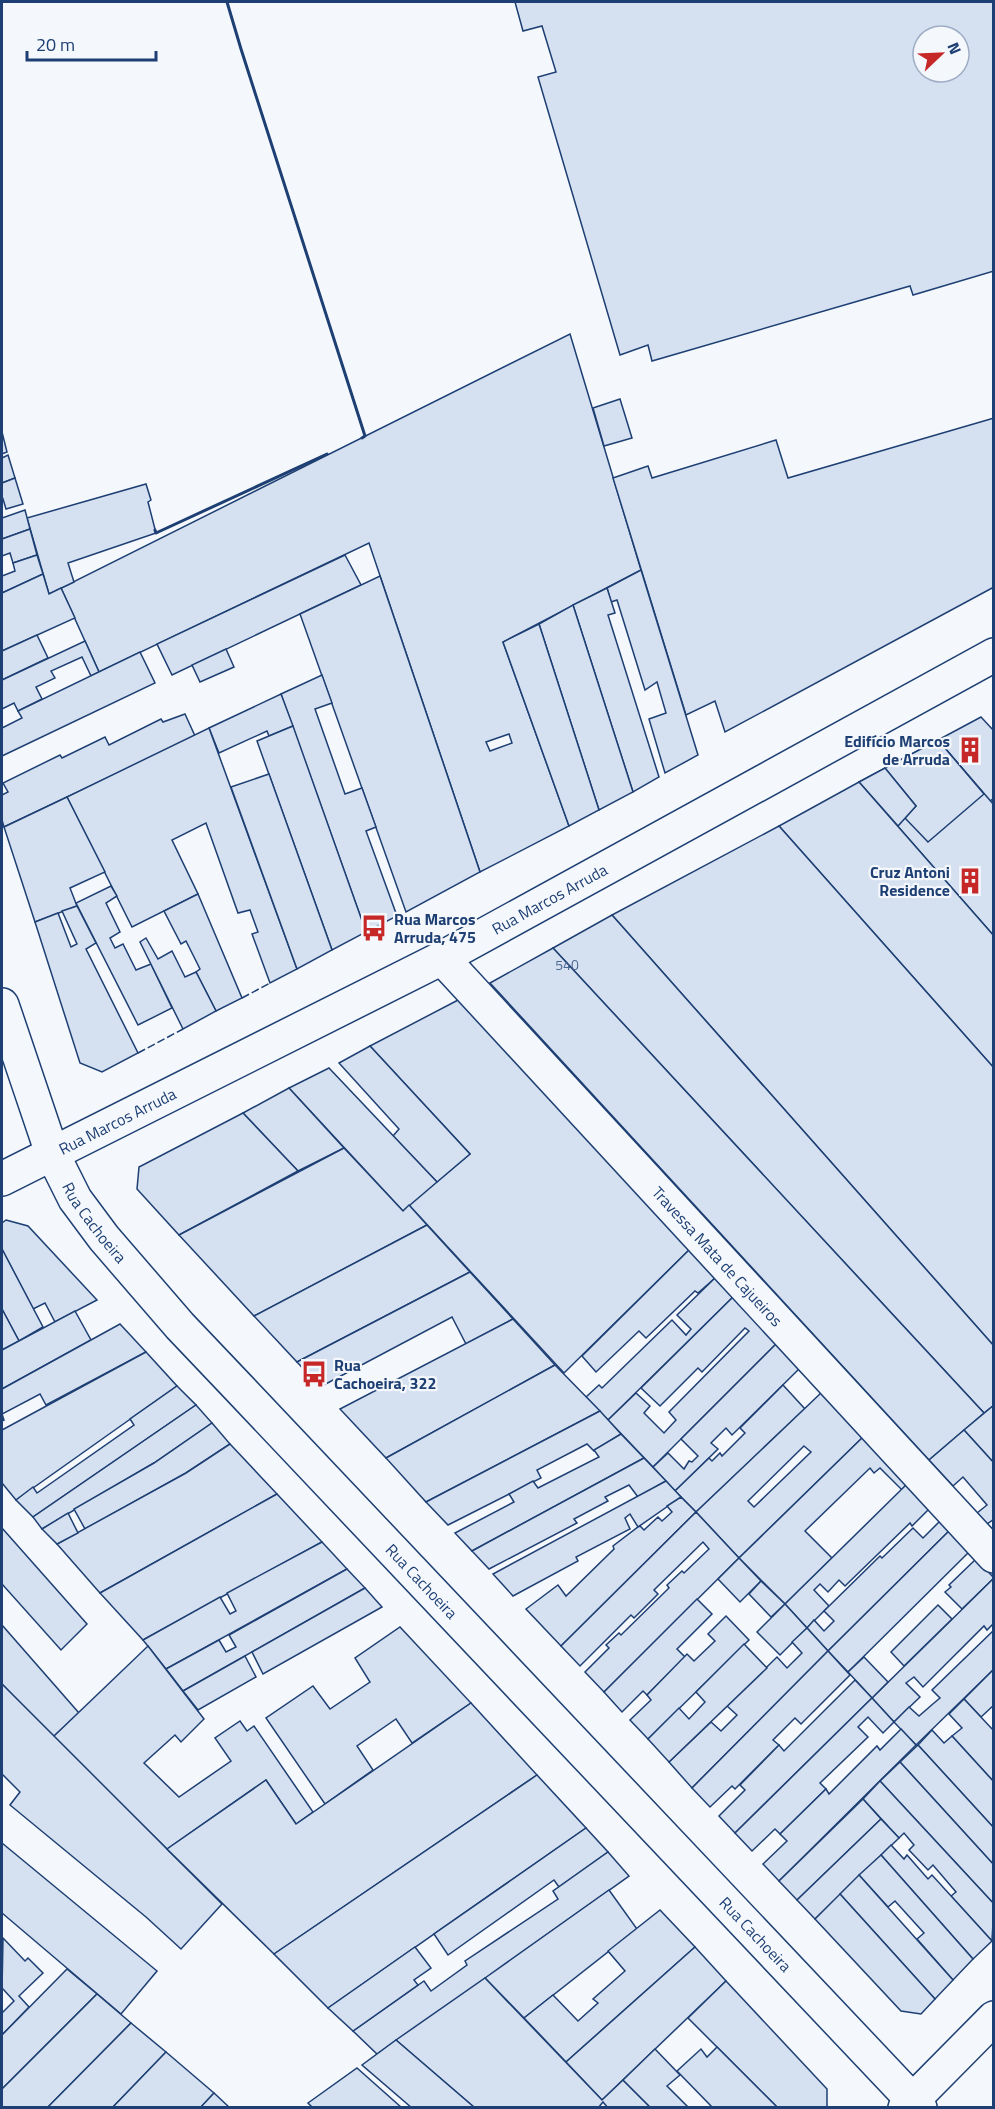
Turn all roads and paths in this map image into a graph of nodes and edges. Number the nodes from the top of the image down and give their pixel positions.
1 (993, 655) edge
2 (442, 958) junction
3 (2, 1005) edge
4 (52, 1153) junction
5 (2, 1179) edge
6 (993, 1556) edge
7 (993, 2018) edge
8 (913, 2105) edge

1 - 2 street, Rua Marcos Arruda
2 - 4 street, Rua Marcos Arruda
2 - 6 street, Travessa Mata de Cajueiros
3 - 4 street, Rua Cachoeira
4 - 5 street, Rua Marcos Arruda
4 - 8 street, Rua Cachoeira
7 - 8 street

